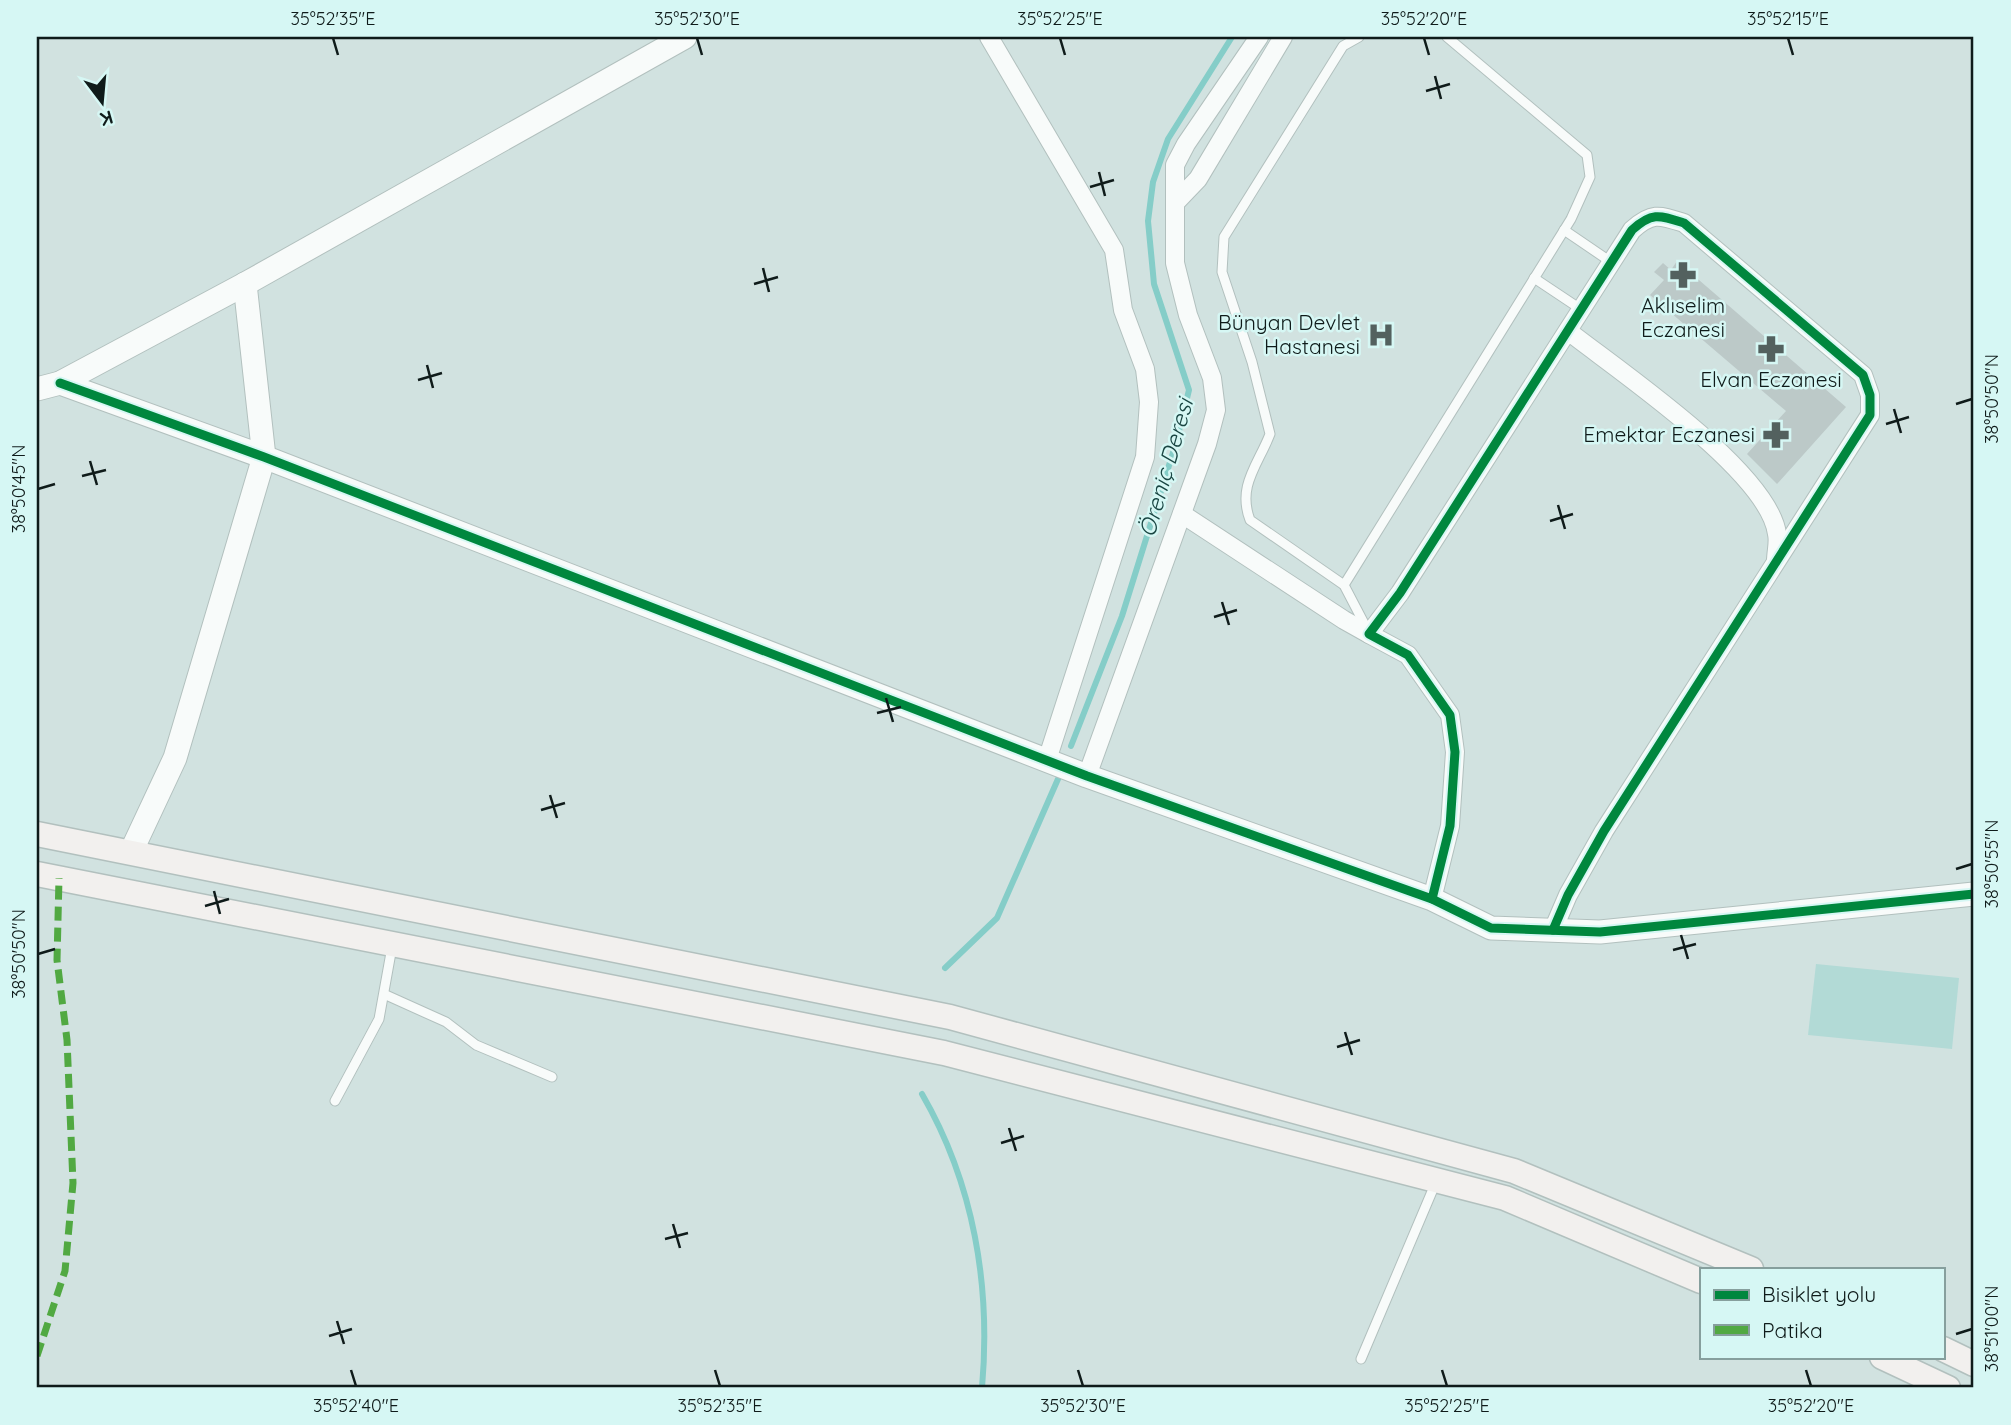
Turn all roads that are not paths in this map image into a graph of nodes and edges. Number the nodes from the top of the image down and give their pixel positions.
1 (685, 37) edge
2 (989, 37) edge
3 (1259, 37) edge
4 (1283, 37) edge
5 (1360, 37) edge
6 (1447, 37) edge
7 (1175, 203) junction
8 (1564, 230) junction
9 (1611, 262) junction
10 (1534, 278) junction
11 (245, 284) junction
12 (1581, 310) junction
13 (1568, 331) junction
14 (60, 383) junction
15 (37, 389) edge
16 (264, 457) junction
17 (1182, 514) junction
18 (1776, 564) junction
19 (1344, 585) junction
20 (1369, 634) junction
21 (1047, 760) junction
22 (1087, 776) junction
23 (37, 834) edge
24 (131, 852) junction
25 (37, 874) edge
26 (1974, 894) edge
27 (1432, 899) junction
28 (1553, 930) junction
29 (393, 944) junction
30 (386, 995) junction
31 (552, 1077) dead end
32 (335, 1101) dead end
33 (1437, 1180) junction
34 (1749, 1268) edge
35 (1700, 1281) edge
36 (1944, 1349) edge
37 (1884, 1358) edge
38 (1361, 1359) dead end
39 (1974, 1364) edge
40 (1948, 1388) edge

1 - 11 street
2 - 21 street
3 - 7 street
4 - 7 street
5 - 19 lane
6 - 8 lane
7 - 17 street
8 - 9 lane
8 - 10 lane
9 - 12 street
9 - 18 street
10 - 12 lane
10 - 19 lane
11 - 14 street
11 - 16 street
12 - 13 street
13 - 18 street
13 - 20 street
14 - 15 street
14 - 16 street
16 - 21 street
16 - 24 street
17 - 20 street
17 - 22 street
18 - 28 street
19 - 20 lane
20 - 27 street
21 - 22 street
22 - 27 street
23 - 24 main road
24 - 34 main road
25 - 29 main road
26 - 28 street
27 - 28 street
29 - 30 lane
29 - 33 main road
30 - 31 lane
30 - 32 lane
33 - 35 main road
33 - 38 lane
36 - 39 main road
37 - 40 main road

